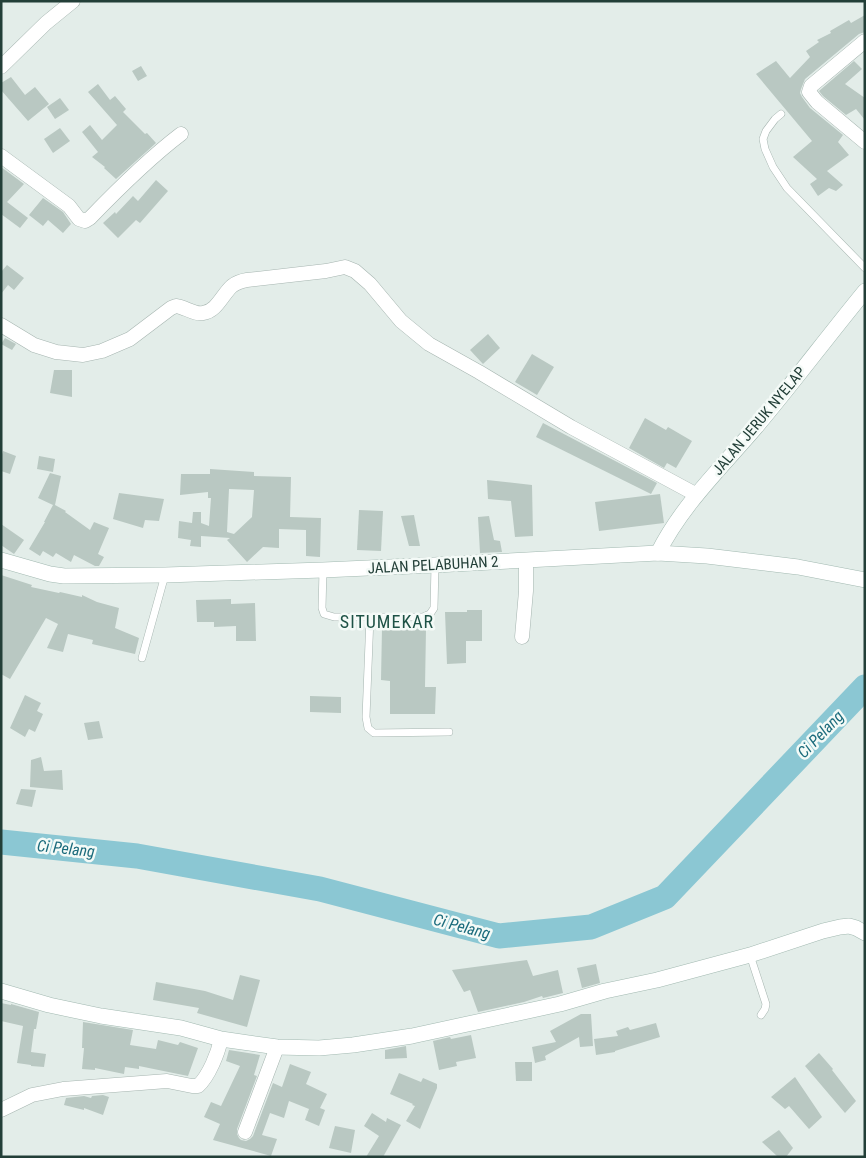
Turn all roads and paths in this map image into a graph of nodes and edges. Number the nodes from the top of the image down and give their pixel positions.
1 (73, 1) edge
2 (865, 41) edge
3 (1, 67) edge
4 (781, 114) dead end
5 (181, 134) dead end
6 (865, 142) edge
7 (1, 156) edge
8 (865, 268) edge
9 (865, 291) edge
10 (1, 325) edge
11 (697, 495) junction
12 (658, 553) junction
13 (1, 560) edge
14 (526, 560) junction
15 (435, 565) junction
16 (323, 570) junction
17 (165, 575) junction
18 (865, 580) edge
19 (370, 616) junction
20 (522, 637) dead end
21 (142, 658) dead end
22 (449, 732) dead end
23 (865, 933) edge
24 (750, 955) junction
25 (1, 991) edge
26 (761, 1015) dead end
27 (221, 1039) junction
28 (277, 1047) junction
29 (1, 1110) edge
30 (245, 1132) dead end

1 - 3 street
2 - 6 street
4 - 8 lane
5 - 7 street
9 - 11 street, JALAN JERUK NYELAP
10 - 11 street
11 - 12 street, JALAN JERUK NYELAP
12 - 14 street, JALAN PELABUHAN 2
12 - 18 street, JALAN PELABUHAN 2
13 - 17 street, JALAN PELABUHAN 2
14 - 15 street, JALAN PELABUHAN 2
14 - 20 street
15 - 16 street, JALAN PELABUHAN 2
15 - 19 lane
16 - 17 street, JALAN PELABUHAN 2
16 - 19 lane
17 - 21 lane
19 - 22 lane
23 - 24 street
24 - 26 lane
24 - 28 street
25 - 27 street
27 - 28 street
27 - 29 street
28 - 30 street

